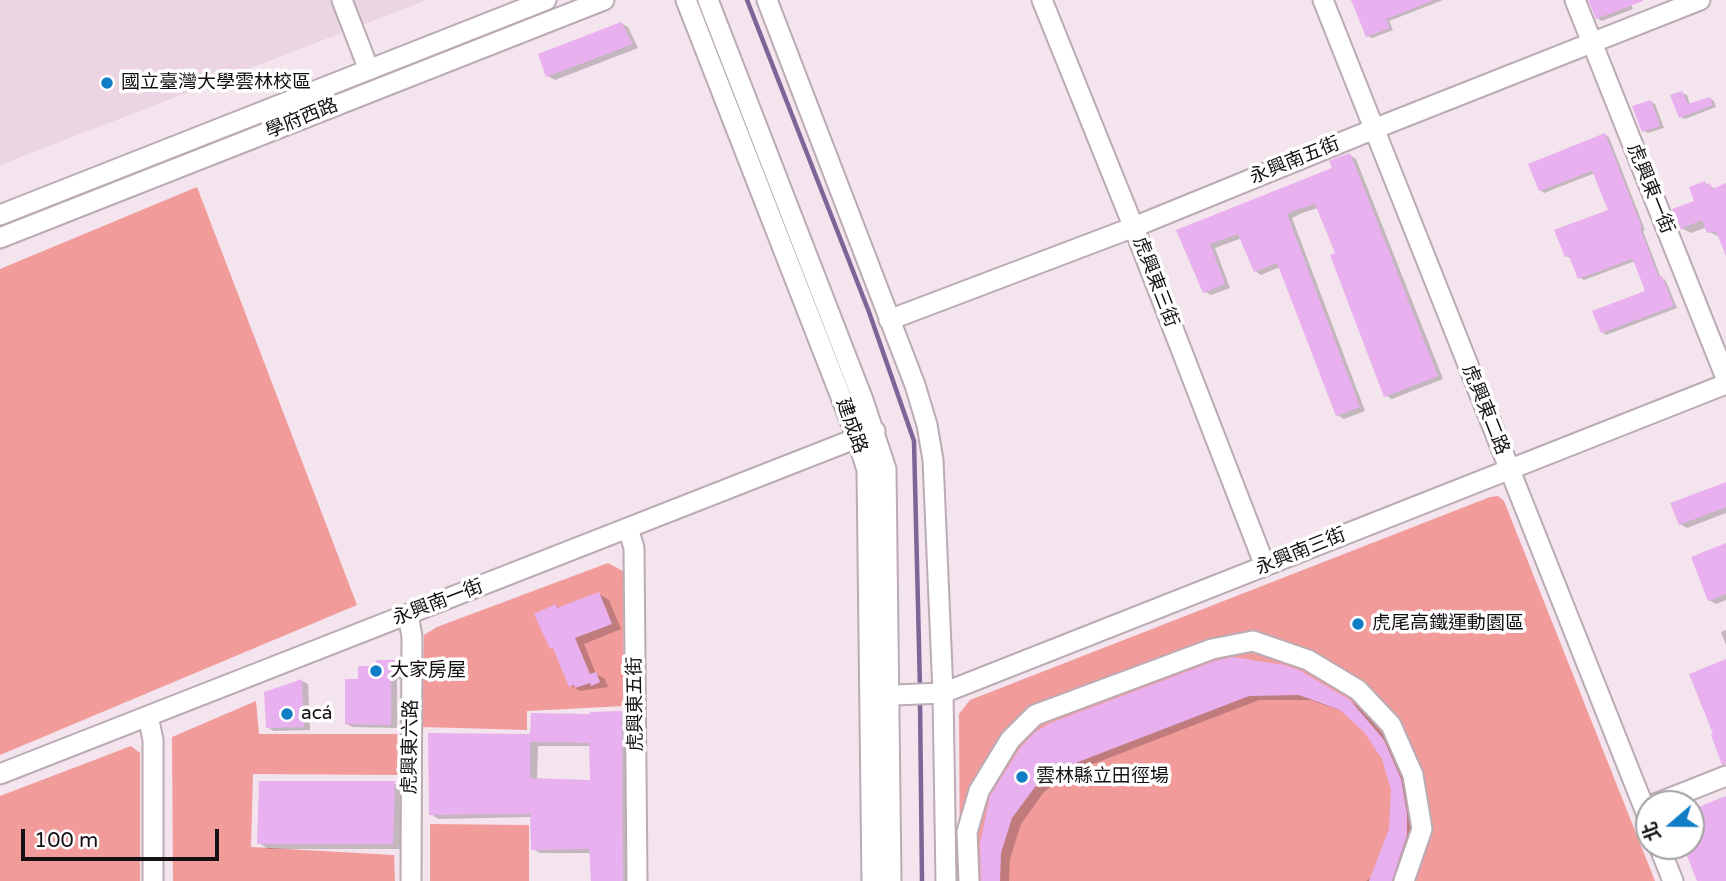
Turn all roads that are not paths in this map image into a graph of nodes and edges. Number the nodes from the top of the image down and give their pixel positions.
1 (342, 0) edge
2 (546, 0) edge
3 (604, 0) edge
4 (687, 0) edge
5 (708, 0) edge
6 (766, 0) edge
7 (1042, 0) edge
8 (1322, 0) edge
9 (1575, 0) edge
10 (1700, 0) edge
11 (1592, 43) junction
12 (369, 70) junction
13 (1374, 129) junction
14 (0, 215) edge
15 (1134, 227) junction
16 (0, 238) edge
17 (889, 320) junction
18 (1726, 378) edge
19 (1726, 384) edge
20 (866, 435) junction
21 (1509, 469) junction
22 (628, 528) junction
23 (1265, 566) junction
24 (408, 614) junction
25 (938, 693) junction
26 (885, 694) junction
27 (148, 716) junction
28 (0, 774) edge
29 (1726, 776) edge
30 (1641, 790) edge
31 (1694, 790) edge
32 (1665, 860) edge
33 (153, 881) edge
34 (411, 881) edge
35 (637, 881) edge
36 (872, 881) edge
37 (891, 881) edge
38 (946, 881) edge
39 (969, 881) edge
40 (1404, 881) edge
41 (1673, 881) edge

1 - 12 street
2 - 12 street, 學府西路
3 - 16 street, 學府西路
4 - 20 street, 建成路
5 - 20 street, 建成路
6 - 17 street
7 - 15 street, 虎興東三街
8 - 13 street, 虎興東二路
9 - 11 street, 虎興東一街
10 - 11 street, 永興南五街
11 - 13 street, 永興南五街
11 - 18 street, 虎興東一街
12 - 14 street, 學府西路
13 - 15 street, 永興南五街
13 - 21 street, 虎興東二路
15 - 17 street, 永興南五街
15 - 23 street, 虎興東三街
17 - 25 street
19 - 21 street, 永興南三街
20 - 22 street, 永興南一街
20 - 26 street, 建成路
21 - 23 street, 永興南三街
21 - 30 street, 虎興東二路
22 - 24 street, 永興南一街
22 - 35 street, 虎興東五街
23 - 25 street, 永興南三街
24 - 27 street, 永興南一街
24 - 34 street, 虎興東六路
25 - 26 street, 永興南三街
25 - 38 street
26 - 36 street, 建成路
26 - 37 street, 建成路
27 - 28 street, 永興南一街
27 - 33 street
29 - 31 street
32 - 41 street
39 - 40 street

